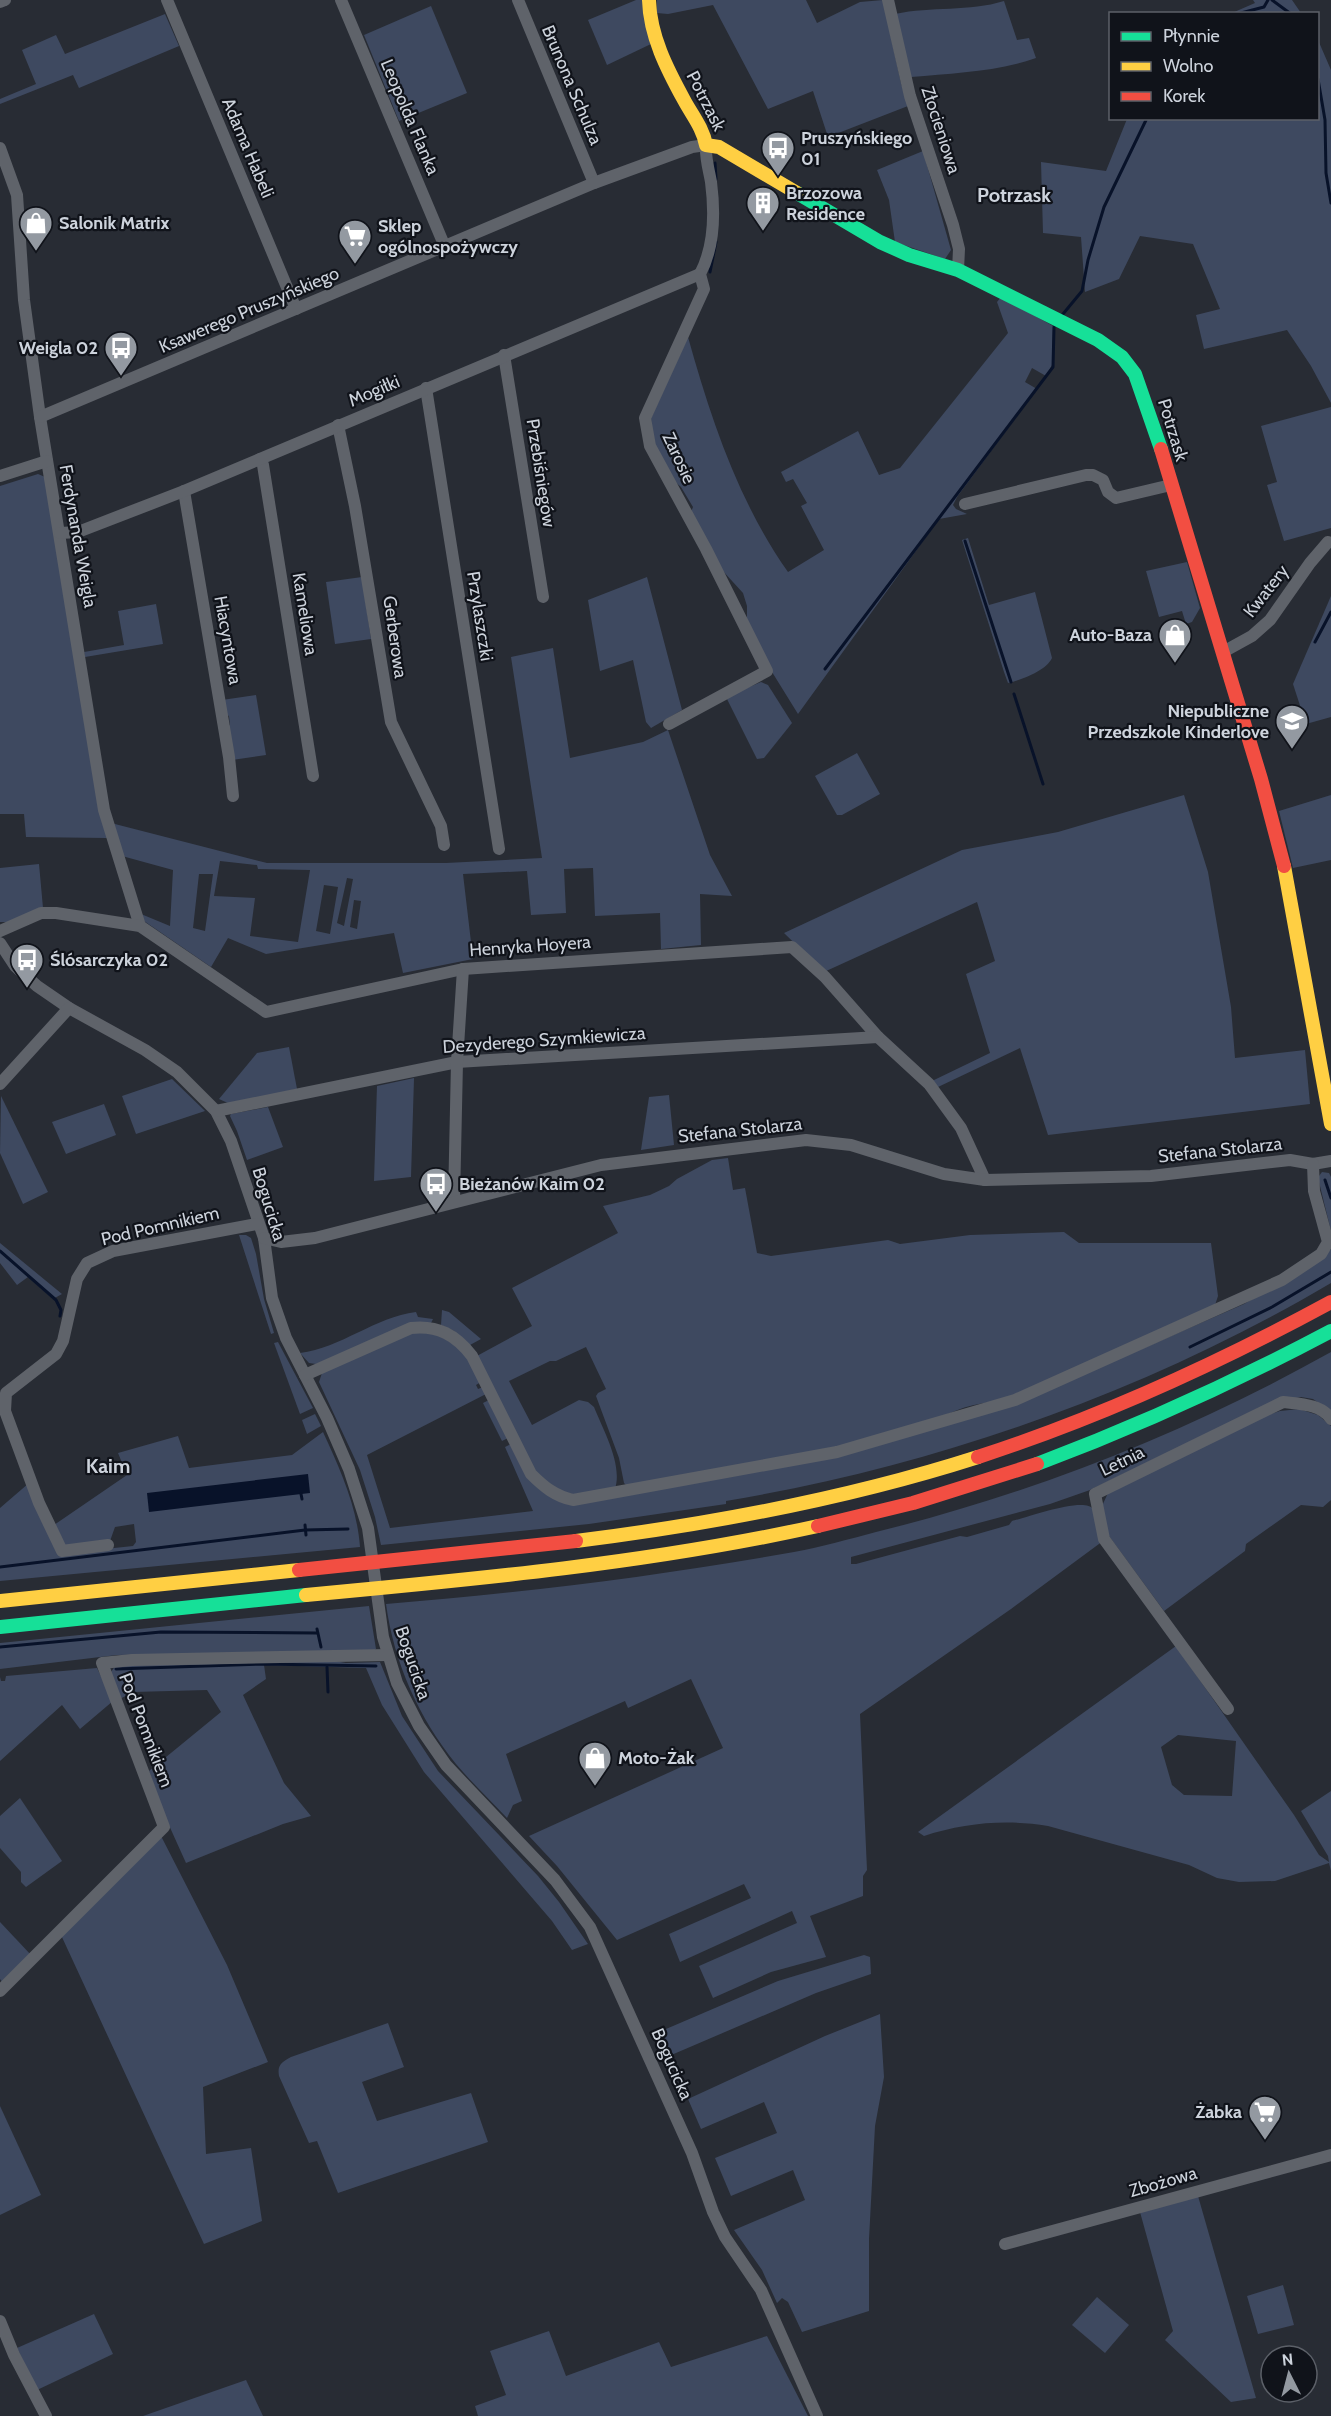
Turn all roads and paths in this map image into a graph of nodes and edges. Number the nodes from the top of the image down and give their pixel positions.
1 (5, 0) edge
2 (167, 0) edge
3 (342, 0) edge
4 (518, 0) edge
5 (649, 0) edge
6 (888, 0) edge
7 (0, 2) edge
8 (706, 145) junction
9 (0, 148) edge
10 (594, 183) junction
11 (445, 247) junction
12 (958, 270) junction
13 (700, 274) junction
14 (296, 309) junction
15 (504, 355) junction
16 (426, 388) junction
17 (40, 417) junction
18 (338, 425) junction
19 (260, 459) junction
20 (47, 461) junction
21 (0, 476) edge
22 (1171, 485) junction
23 (184, 490) junction
24 (965, 504) dead end
25 (60, 533) junction
26 (1328, 542) dead end
27 (543, 597) dead end
28 (1222, 652) junction
29 (669, 724) dead end
30 (314, 776) dead end
31 (233, 796) dead end
32 (444, 845) dead end
33 (499, 849) dead end
34 (140, 926) junction
35 (0, 931) edge
36 (0, 943) edge
37 (463, 969) junction
38 (69, 1008) junction
39 (878, 1037) junction
40 (457, 1062) junction
41 (0, 1084) edge
42 (216, 1111) junction
43 (1331, 1124) edge
44 (1331, 1161) edge
45 (1312, 1164) junction
46 (985, 1180) junction
47 (454, 1201) junction
48 (257, 1224) junction
49 (264, 1238) junction
50 (1331, 1302) edge
51 (1331, 1331) edge
52 (305, 1376) junction
53 (1331, 1419) edge
54 (108, 1545) dead end
55 (0, 1600) edge
56 (0, 1627) edge
57 (388, 1655) junction
58 (1228, 1709) dead end
59 (0, 1991) edge
60 (1331, 2155) edge
61 (1005, 2244) dead end
62 (0, 2321) edge
63 (46, 2416) edge
64 (817, 2416) edge

1 - 7 street
2 - 14 street, Adama Habeli
3 - 11 street, Leopolda Flanka
4 - 10 street, Brunona Schulza
5 - 8 main road, Potrzask
6 - 12 street, Złocieniowa
8 - 10 street, Ksawerego Pruszyńskiego
8 - 12 main road, Potrzask
8 - 13 street, Zarosie
9 - 17 street, Ferdynanda Weigla
10 - 11 street, Ksawerego Pruszyńskiego
11 - 14 street, Ksawerego Pruszyńskiego
12 - 22 main road, Potrzask
13 - 15 street, Mogiłki
13 - 29 street, Zarosie
14 - 17 street, Ksawerego Pruszyńskiego
15 - 16 street, Mogiłki
15 - 27 street, Przebiśniegów
16 - 18 street, Mogiłki
16 - 33 street, Przylaszczki
17 - 20 street, Ferdynanda Weigla
18 - 19 street, Mogiłki
18 - 32 street, Gerberowa
19 - 23 street, Mogiłki
19 - 30 street, Kameliowa
20 - 21 street
20 - 25 street, Ferdynanda Weigla
22 - 24 street
22 - 28 main road, Potrzask
23 - 25 street, Mogiłki
23 - 31 street, Hiacyntowa
25 - 34 street, Ferdynanda Weigla
26 - 28 street, Kwatery
28 - 43 main road, Potrzask
34 - 35 street, Henryka Hoyera
34 - 37 street, Henryka Hoyera
36 - 38 street, Bogucicka
37 - 39 street, Henryka Hoyera
37 - 40 street
38 - 41 street
38 - 42 street, Bogucicka
39 - 40 street, Dezyderego Szymkiewicza
39 - 46 street, Henryka Hoyera
40 - 42 street, Dezyderego Szymkiewicza
40 - 47 street
42 - 48 street, Bogucicka
44 - 45 street, Stefana Stolarza
45 - 46 street, Stefana Stolarza
45 - 52 street
46 - 47 street, Stefana Stolarza
47 - 49 street, Stefana Stolarza
48 - 49 street, Bogucicka
48 - 54 street, Pod Pomnikiem
49 - 52 street, Bogucicka
50 - 55 main road
51 - 56 main road
52 - 57 street, Bogucicka
53 - 58 street, Letnia
57 - 59 street, Pod Pomnikiem
57 - 64 street, Bogucicka
60 - 61 street, Zbożowa
62 - 63 street

